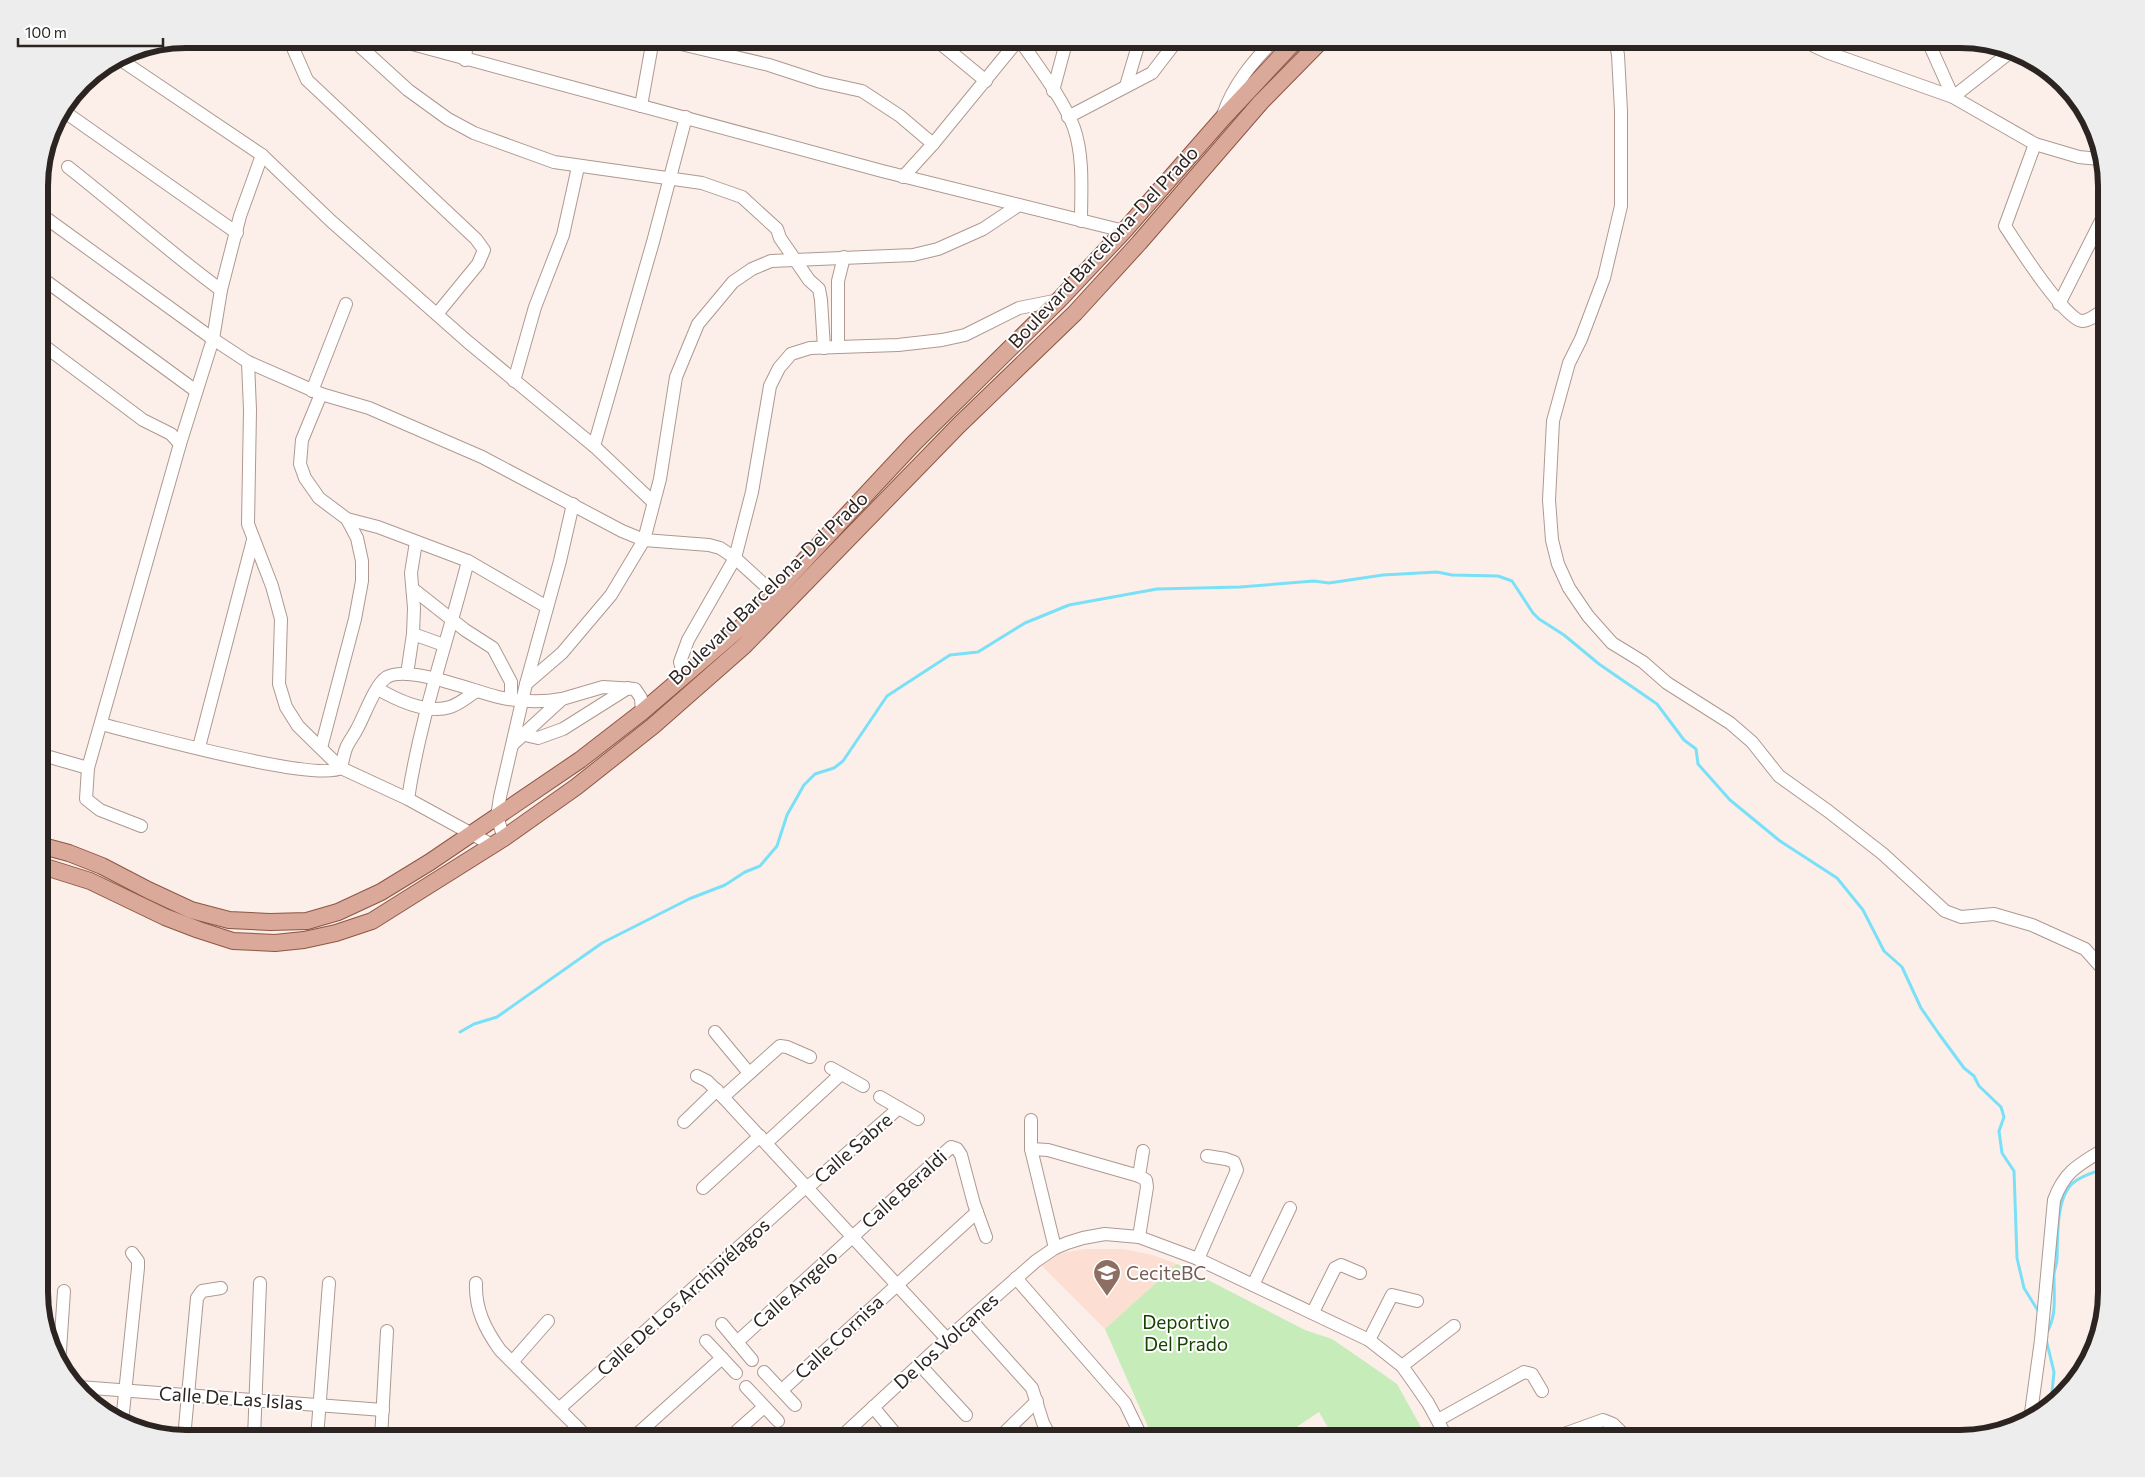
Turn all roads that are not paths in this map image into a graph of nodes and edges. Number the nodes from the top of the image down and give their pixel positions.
1 (292, 48) edge
2 (362, 48) edge
3 (425, 48) edge
4 (466, 48) edge
5 (651, 48) edge
6 (698, 48) edge
7 (946, 48) edge
8 (1012, 48) edge
9 (1025, 48) edge
10 (1065, 48) edge
11 (1137, 48) edge
12 (1171, 48) edge
13 (1267, 48) edge
14 (1288, 48) edge
15 (1313, 48) edge
16 (1617, 48) edge
17 (1818, 48) edge
18 (1931, 48) edge
19 (2006, 56) edge
20 (465, 60) junction
21 (124, 62) edge
22 (986, 81) junction
23 (1126, 86) junction
24 (1053, 90) junction
25 (1953, 97) junction
26 (641, 106) junction
27 (68, 114) edge
28 (686, 117) junction
29 (1068, 117) junction
30 (1222, 118) junction
31 (933, 144) junction
32 (2035, 144) junction
33 (262, 155) junction
34 (2094, 159) edge
35 (68, 166) dead end
36 (578, 167) junction
37 (902, 177) junction
38 (669, 180) junction
39 (1019, 205) junction
40 (48, 220) edge
41 (1081, 221) junction
42 (2098, 227) edge
43 (1124, 231) junction
44 (237, 233) junction
45 (844, 257) junction
46 (794, 259) junction
47 (48, 283) edge
48 (221, 290) junction
49 (1059, 300) junction
50 (346, 304) dead end
51 (2059, 304) junction
52 (1020, 308) junction
53 (2098, 312) edge
54 (437, 314) junction
55 (1033, 327) junction
56 (213, 339) junction
57 (838, 346) junction
58 (824, 348) junction
59 (48, 349) edge
60 (248, 362) junction
61 (514, 381) junction
62 (196, 391) junction
63 (316, 392) junction
64 (180, 444) junction
65 (594, 446) junction
66 (653, 502) junction
67 (573, 504) junction
68 (347, 519) junction
69 (253, 540) junction
70 (644, 540) junction
71 (416, 542) junction
72 (735, 558) junction
73 (468, 560) junction
74 (413, 589) junction
75 (779, 598) junction
76 (547, 607) junction
77 (453, 620) junction
78 (413, 634) junction
79 (444, 645) junction
80 (407, 674) junction
81 (684, 676) junction
82 (435, 678) junction
83 (526, 684) junction
84 (628, 688) junction
85 (378, 689) junction
86 (477, 691) junction
87 (562, 699) junction
88 (517, 700) junction
89 (427, 708) junction
90 (642, 712) junction
91 (101, 724) junction
92 (525, 735) junction
93 (513, 744) junction
94 (199, 747) junction
95 (321, 748) junction
96 (48, 757) edge
97 (88, 768) junction
98 (341, 768) junction
99 (408, 799) junction
100 (497, 817) junction
101 (141, 826) dead end
102 (472, 834) junction
103 (498, 841) junction
104 (48, 847) edge
105 (102, 866) junction
106 (48, 868) edge
107 (90, 881) junction
108 (2098, 964) edge
109 (715, 1032) dead end
110 (810, 1057) dead end
111 (750, 1073) junction
112 (698, 1076) dead end
113 (863, 1086) dead end
114 (720, 1093) junction
115 (880, 1097) dead end
116 (899, 1108) junction
117 (918, 1119) dead end
118 (1031, 1120) dead end
119 (684, 1122) dead end
120 (763, 1140) junction
121 (1031, 1149) junction
122 (1143, 1151) dead end
123 (2098, 1153) edge
124 (1207, 1156) dead end
125 (1142, 1178) junction
126 (807, 1187) junction
127 (703, 1188) dead end
128 (1290, 1208) dead end
129 (977, 1212) junction
130 (853, 1236) junction
131 (986, 1237) dead end
132 (1139, 1237) junction
133 (1055, 1248) junction
134 (132, 1253) dead end
135 (1198, 1259) junction
136 (1360, 1273) dead end
137 (1016, 1278) junction
138 (260, 1283) dead end
139 (329, 1283) dead end
140 (476, 1283) dead end
141 (897, 1284) junction
142 (1254, 1285) junction
143 (220, 1288) dead end
144 (64, 1291) dead end
145 (1417, 1301) dead end
146 (1314, 1312) junction
147 (970, 1318) junction
148 (548, 1321) dead end
149 (722, 1324) dead end
150 (1454, 1326) dead end
151 (387, 1331) dead end
152 (947, 1338) junction
153 (1369, 1340) junction
154 (706, 1341) dead end
155 (737, 1342) junction
156 (60, 1348) edge
157 (722, 1358) junction
158 (752, 1360) dead end
159 (513, 1361) junction
160 (919, 1364) junction
161 (1402, 1366) junction
162 (764, 1372) dead end
163 (736, 1373) dead end
164 (746, 1387) dead end
165 (87, 1388) edge
166 (125, 1390) junction
167 (782, 1390) junction
168 (1542, 1391) dead end
169 (188, 1395) junction
170 (256, 1400) junction
171 (1037, 1401) junction
172 (320, 1405) junction
173 (795, 1405) dead end
174 (764, 1406) junction
175 (560, 1408) junction
176 (873, 1408) junction
177 (2032, 1409) edge
178 (383, 1410) junction
179 (123, 1414) edge
180 (966, 1416) dead end
181 (778, 1420) dead end
182 (1438, 1420) junction
183 (185, 1430) edge
184 (254, 1430) edge
185 (318, 1430) edge
186 (382, 1430) edge
187 (581, 1430) edge
188 (642, 1430) edge
189 (738, 1430) edge
190 (849, 1430) edge
191 (892, 1430) edge
192 (1006, 1430) edge
193 (1047, 1430) edge
194 (1138, 1430) edge
195 (1443, 1430) edge
196 (1575, 1430) edge
197 (1619, 1430) edge

1 - 54 street
2 - 36 street
3 - 20 street
4 - 20 street
5 - 26 street
6 - 31 street
7 - 22 street
8 - 22 street
9 - 24 street
10 - 24 street
11 - 23 street
12 - 23 street
13 - 30 street
14 - 30 main road, Boulevard Barcelona-Del Prado
15 - 75 main road, Boulevard Barcelona-Del Prado
16 - 108 street
17 - 25 street
18 - 25 street
19 - 25 street
20 - 26 street
21 - 33 street
22 - 31 street
23 - 29 street
24 - 29 street
25 - 32 street
26 - 28 street
27 - 44 street
28 - 37 street
28 - 38 street
29 - 41 street
30 - 43 main road, Boulevard Barcelona-Del Prado
31 - 37 street
32 - 34 street
32 - 51 street
33 - 44 street
33 - 54 street
35 - 48 street
36 - 38 street
36 - 61 street
37 - 39 street
38 - 46 street
38 - 65 street
39 - 41 street
39 - 45 street
40 - 56 street
41 - 43 street
42 - 51 street
43 - 49 main road, Boulevard Barcelona-Del Prado
44 - 48 street
45 - 46 street
45 - 57 street
46 - 58 street
46 - 66 street
47 - 62 street
48 - 56 street
49 - 52 street
49 - 55 main road, Boulevard Barcelona-Del Prado
50 - 63 street
51 - 53 street
52 - 55 street
52 - 57 street
54 - 61 street
55 - 75 main road, Boulevard Barcelona-Del Prado
56 - 60 street
56 - 62 street
57 - 58 street
58 - 72 street
59 - 64 street
60 - 63 street
60 - 69 street
61 - 65 street
62 - 64 street
63 - 67 street
63 - 68 street
64 - 91 street
65 - 66 street
66 - 70 street
67 - 70 street
67 - 76 street
68 - 71 street
68 - 95 street
69 - 94 street
69 - 95 street
70 - 72 street
70 - 83 street
71 - 73 street
71 - 74 street
72 - 75 street
72 - 81 street
73 - 76 street
73 - 77 street
74 - 77 street
74 - 78 street
75 - 81 main road, Boulevard Barcelona-Del Prado
75 - 103 main road, Boulevard Barcelona-Del Prado
76 - 83 street
77 - 79 street
77 - 88 street
78 - 79 street
78 - 80 street
79 - 82 street
80 - 82 street
80 - 85 street
81 - 90 main road, Boulevard Barcelona-Del Prado
82 - 86 street
82 - 89 street
83 - 88 street
84 - 87 street
84 - 90 street
84 - 92 street
85 - 89 street
85 - 98 street
86 - 88 street
86 - 89 street
87 - 88 street
87 - 92 street
88 - 93 street
89 - 99 street
90 - 100 main road, Boulevard Barcelona-Del Prado
91 - 94 street
91 - 97 street
92 - 93 street
93 - 100 street
94 - 98 street
95 - 98 street
96 - 97 street
97 - 101 street
98 - 99 street
99 - 102 street
100 - 102 main road, Boulevard Barcelona-Del Prado
100 - 103 street
102 - 103 street
102 - 105 main road, Boulevard Barcelona-Del Prado
103 - 107 main road, Boulevard Barcelona-Del Prado
104 - 105 main road, Boulevard Barcelona-Del Prado
105 - 107 main road
106 - 107 main road, Boulevard Barcelona-Del Prado
109 - 111 street
110 - 111 street
111 - 114 street
112 - 114 street
113 - 120 street
114 - 119 street
114 - 120 street
115 - 116 street
116 - 117 street
116 - 126 street, Calle Sabre
118 - 121 street
120 - 126 street
120 - 127 street
121 - 125 street
121 - 133 street
122 - 125 street
123 - 177 street
124 - 135 street
125 - 132 street
126 - 130 street
126 - 175 street, Calle De Los Archipiélagos
128 - 142 street
129 - 130 street, Calle Beraldi
129 - 131 street
129 - 141 street, Calle Cornisa
130 - 141 street
130 - 155 street, Calle Angelo
132 - 133 street, De los Volcanes
132 - 135 street, De los Volcanes
133 - 137 street, De los Volcanes
134 - 166 street
135 - 142 street, De los Volcanes
136 - 146 street
137 - 147 street, De los Volcanes
137 - 194 street
138 - 170 street
139 - 172 street
140 - 159 street
141 - 152 street
141 - 167 street, Calle Cornisa
142 - 146 street, De los Volcanes
143 - 169 street
144 - 156 street
145 - 153 street
146 - 153 street, De los Volcanes
147 - 152 street, De los Volcanes
147 - 171 street
148 - 159 street
149 - 155 street
150 - 161 street
151 - 178 street
152 - 160 street, De los Volcanes
153 - 161 street, De los Volcanes
154 - 157 street
155 - 158 street
157 - 163 street
157 - 188 street
159 - 175 street
160 - 176 street, De los Volcanes
160 - 180 street
161 - 182 street, De los Volcanes
162 - 167 street
164 - 174 street
165 - 166 street, Calle De Las Islas
166 - 169 street, Calle De Las Islas
166 - 179 street
167 - 173 street
168 - 182 street
169 - 170 street, Calle De Las Islas
169 - 183 street
170 - 172 street, Calle De Las Islas
170 - 184 street
171 - 192 street
171 - 193 street
172 - 178 street, Calle De Las Islas
172 - 185 street
174 - 181 street
174 - 189 street
175 - 187 street
176 - 190 street, De los Volcanes
176 - 191 street
178 - 186 street
182 - 195 street, De los Volcanes
196 - 197 street

